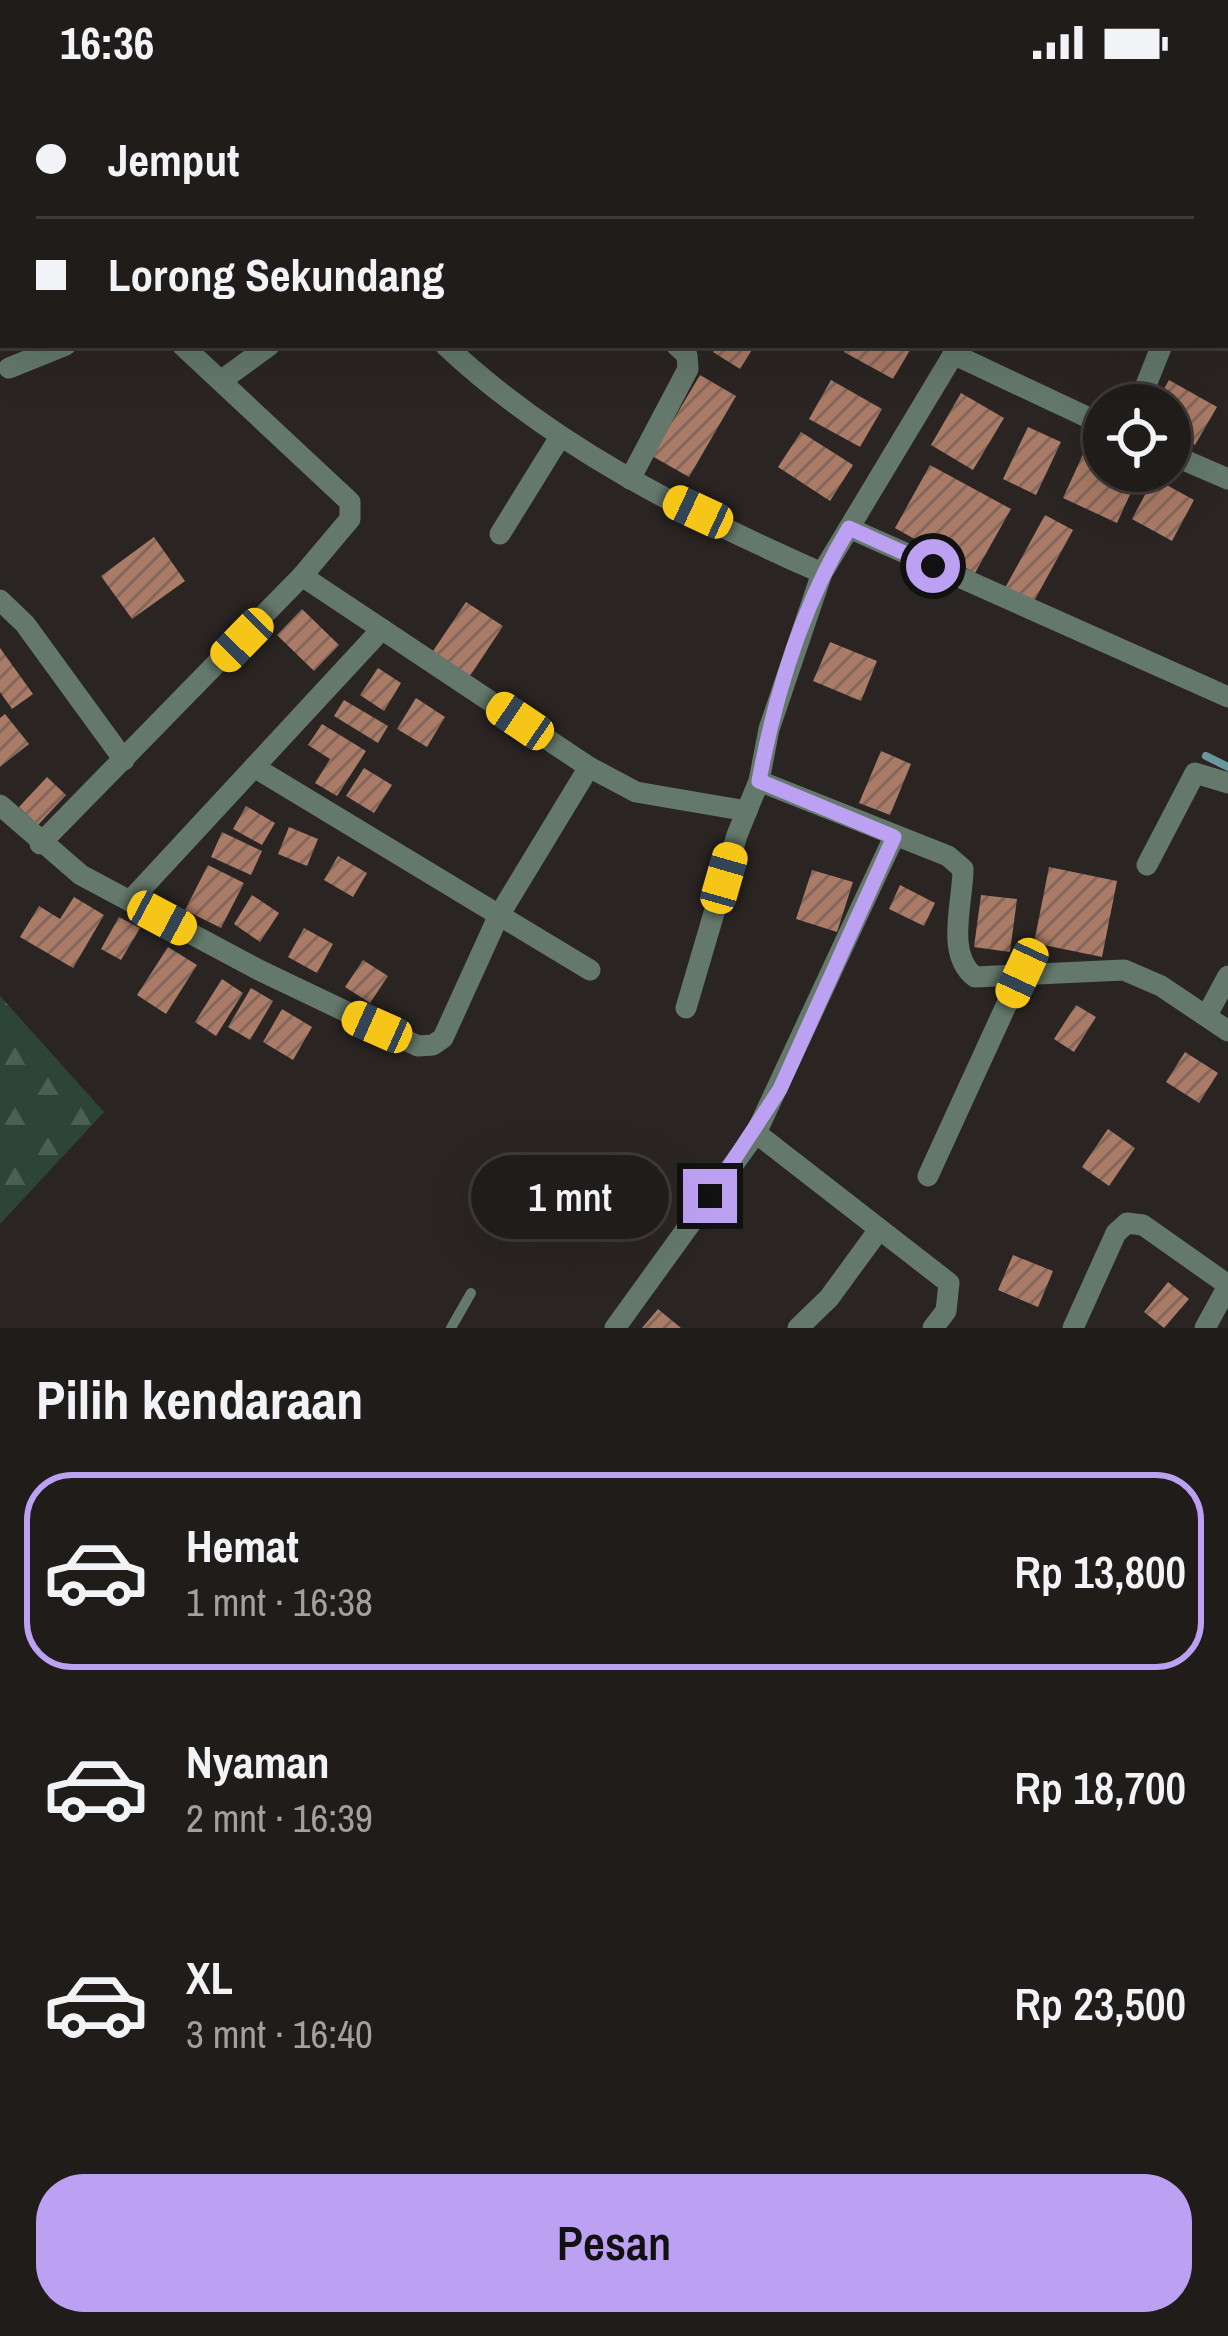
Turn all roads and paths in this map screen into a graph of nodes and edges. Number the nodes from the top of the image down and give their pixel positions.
1 (58, 348) edge
2 (185, 348) edge
3 (266, 348) edge
4 (449, 348) edge
5 (679, 348) edge
6 (1161, 348) edge
7 (956, 349) edge
8 (8, 368) dead end
9 (221, 380) junction
10 (1146, 384) edge
11 (1083, 414) edge
12 (560, 437) junction
13 (1191, 463) edge
14 (630, 479) junction
15 (1228, 479) edge
16 (849, 528) junction
17 (500, 534) dead end
18 (822, 573) junction
19 (302, 576) junction
20 (0, 601) edge
21 (382, 629) junction
22 (1228, 697) edge
23 (124, 760) junction
24 (254, 767) junction
25 (589, 767) junction
26 (759, 781) junction
27 (1228, 783) edge
28 (0, 805) edge
29 (747, 811) junction
30 (894, 837) junction
31 (40, 844) junction
32 (1147, 865) dead end
33 (130, 901) junction
34 (498, 916) junction
35 (590, 970) dead end
36 (1022, 973) junction
37 (1228, 976) edge
38 (686, 1008) dead end
39 (1207, 1015) junction
40 (1228, 1031) edge
41 (756, 1133) junction
42 (928, 1176) dead end
43 (878, 1231) junction
44 (1228, 1285) edge
45 (471, 1293) dead end
46 (451, 1328) edge
47 (615, 1328) edge
48 (798, 1328) edge
49 (933, 1328) edge
50 (1073, 1328) edge
51 (1205, 1328) edge

1 - 8 street
2 - 9 street
3 - 9 street
4 - 12 street
5 - 14 street
6 - 10 street
7 - 11 street
7 - 16 street
9 - 19 street
12 - 14 street
12 - 17 street
13 - 15 street
14 - 18 street
16 - 18 street
16 - 22 street
18 - 26 street
19 - 21 street
19 - 23 street
20 - 23 street
21 - 24 street
21 - 25 street
23 - 31 street
24 - 33 street
24 - 34 street
25 - 29 street
25 - 34 street
26 - 29 street
26 - 30 street
27 - 32 street
28 - 31 street
29 - 38 street
30 - 36 street
30 - 41 street
31 - 33 street
33 - 34 street
34 - 35 street
36 - 39 street
36 - 42 street
37 - 39 street
39 - 40 street
41 - 43 street
41 - 47 street
43 - 48 street
43 - 49 street
44 - 50 street
44 - 51 street
45 - 46 lane

